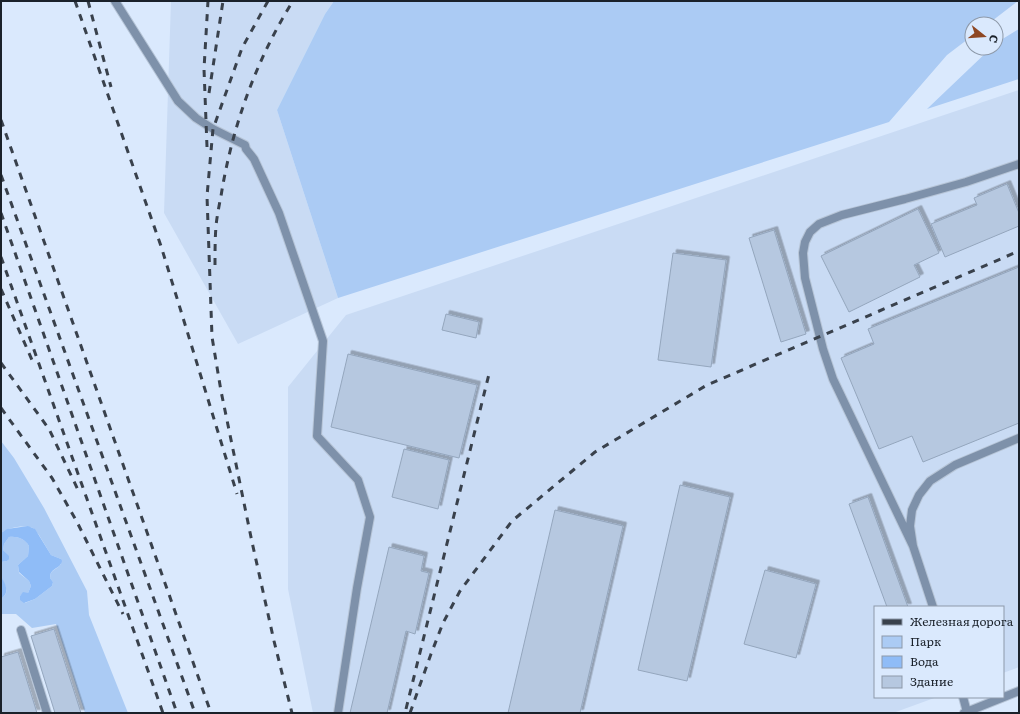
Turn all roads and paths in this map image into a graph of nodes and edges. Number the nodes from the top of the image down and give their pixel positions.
1 (115, 1) edge
2 (1019, 164) edge
3 (1019, 438) edge
4 (913, 546) junction
5 (933, 606) edge
6 (20, 630) dead end
7 (1019, 691) edge
8 (1004, 697) edge
9 (963, 698) edge
10 (1001, 698) edge
11 (966, 712) edge
12 (47, 713) edge
13 (338, 713) edge

1 - 13 lane
2 - 4 lane
3 - 4 lane
4 - 5 lane
6 - 12 lane
7 - 8 lane
9 - 11 lane
10 - 11 lane

